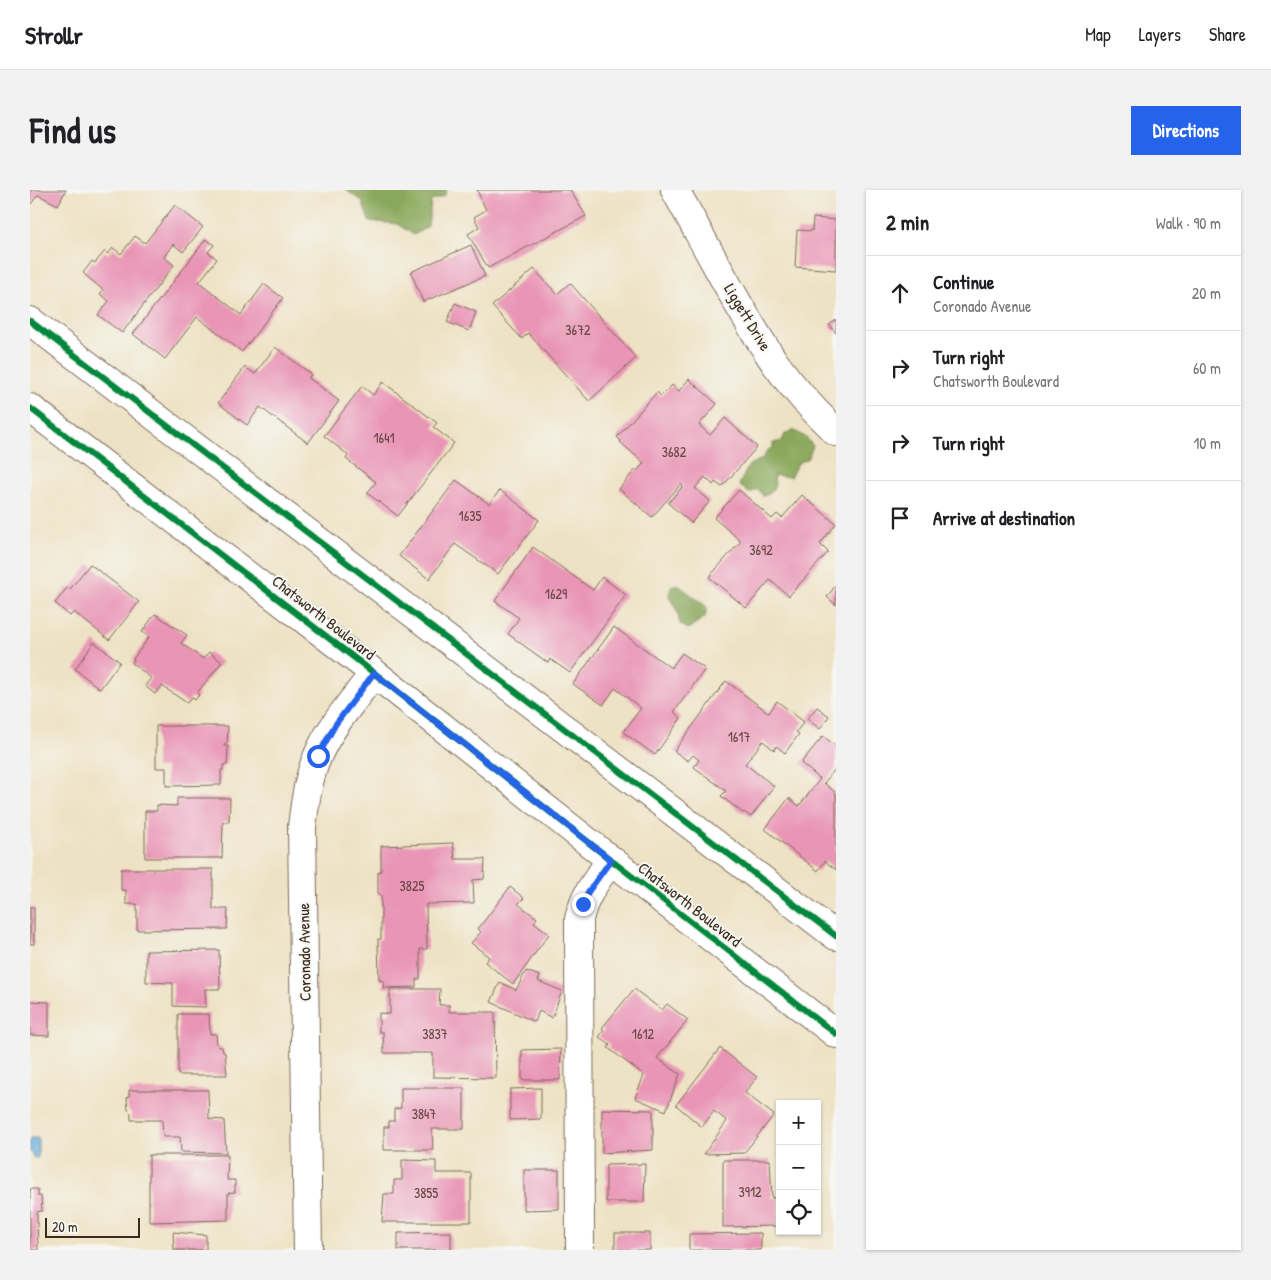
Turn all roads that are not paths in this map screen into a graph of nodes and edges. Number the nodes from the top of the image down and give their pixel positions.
1 (675, 190) edge
2 (30, 321) edge
3 (30, 408) edge
4 (836, 432) edge
5 (374, 673) junction
6 (611, 860) junction
7 (836, 936) edge
8 (836, 1034) edge
9 (308, 1250) edge
10 (580, 1250) edge

1 - 4 street, Liggett Drive
2 - 7 street
3 - 5 street, Chatsworth Boulevard
5 - 6 street, Chatsworth Boulevard
5 - 9 street, Coronado Avenue
6 - 8 street, Chatsworth Boulevard
6 - 10 street

